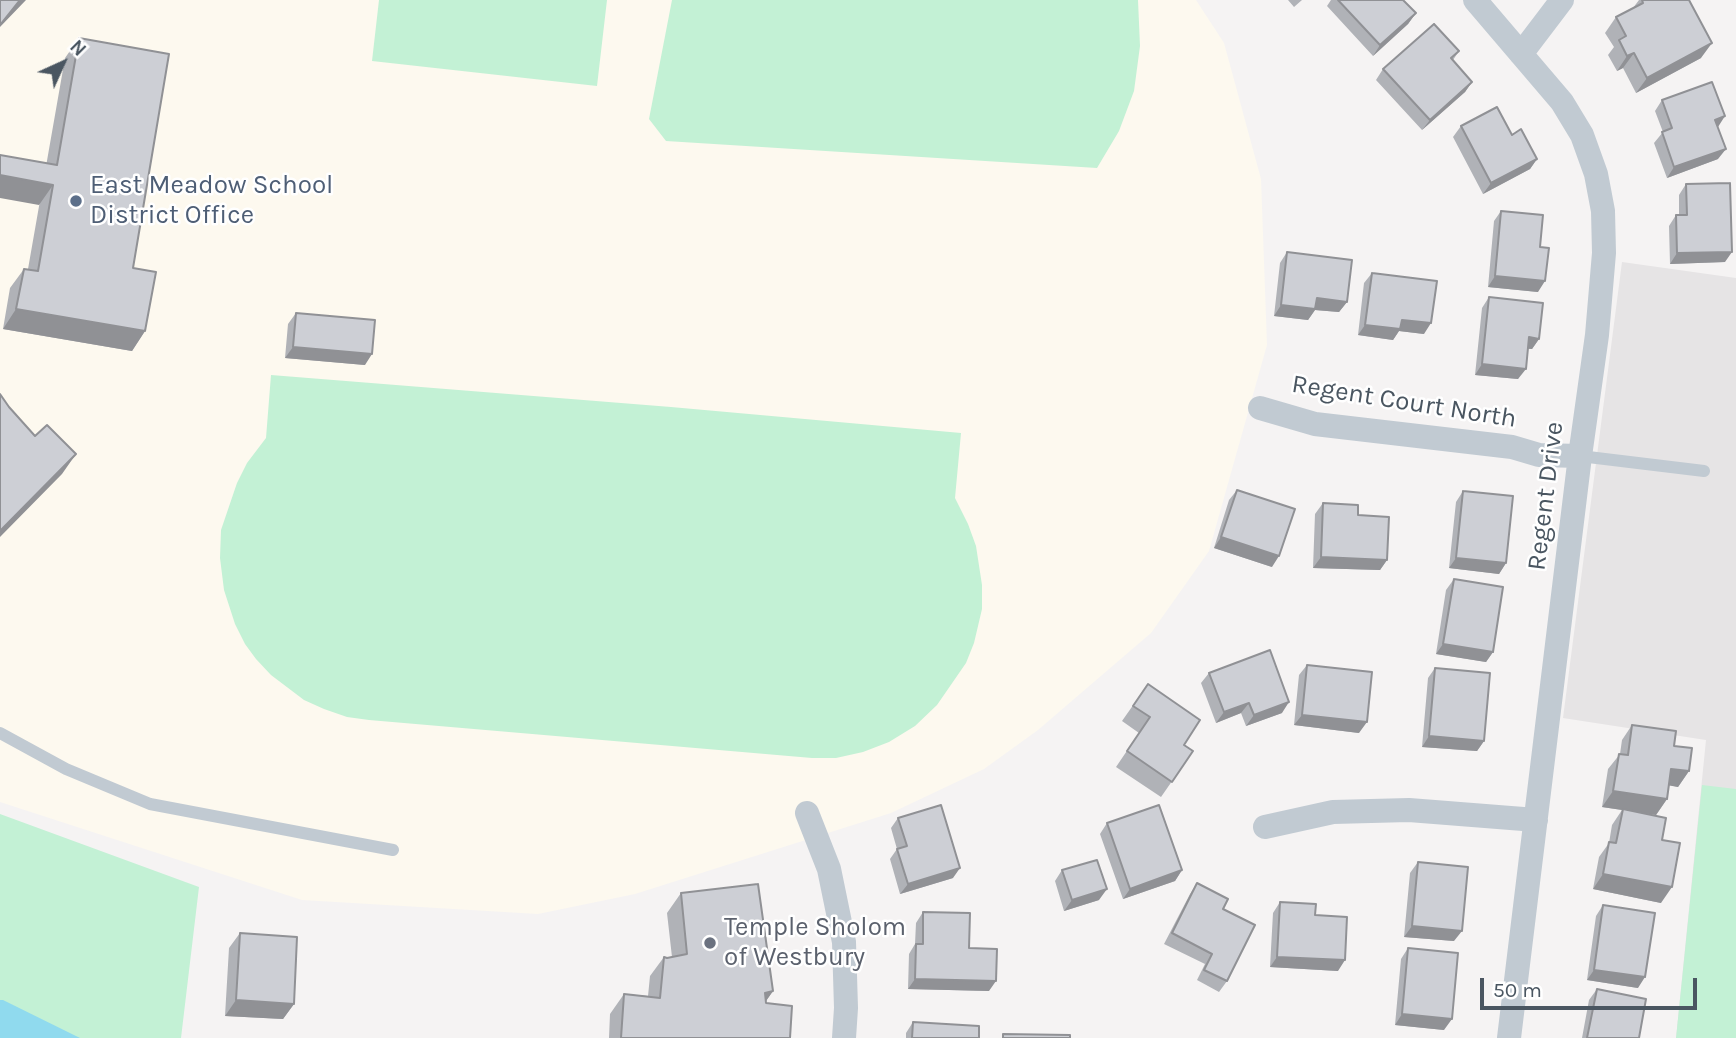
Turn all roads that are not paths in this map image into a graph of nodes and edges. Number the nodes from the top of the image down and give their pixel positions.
1 (1475, 0) edge
2 (1562, 0) edge
3 (1521, 54) junction
4 (1260, 408) dead end
5 (1580, 456) junction
6 (1704, 471) dead end
7 (0, 733) edge
8 (807, 813) dead end
9 (1536, 820) junction
10 (1265, 827) dead end
11 (393, 850) dead end
12 (844, 1038) edge
13 (1509, 1038) edge

1 - 3 street, Regent Drive
2 - 3 street
3 - 5 street, Regent Drive
4 - 5 street, Regent Court North
5 - 6 lane
5 - 9 street, Regent Drive
7 - 11 lane
8 - 12 street
9 - 10 street
9 - 13 street, Regent Drive

